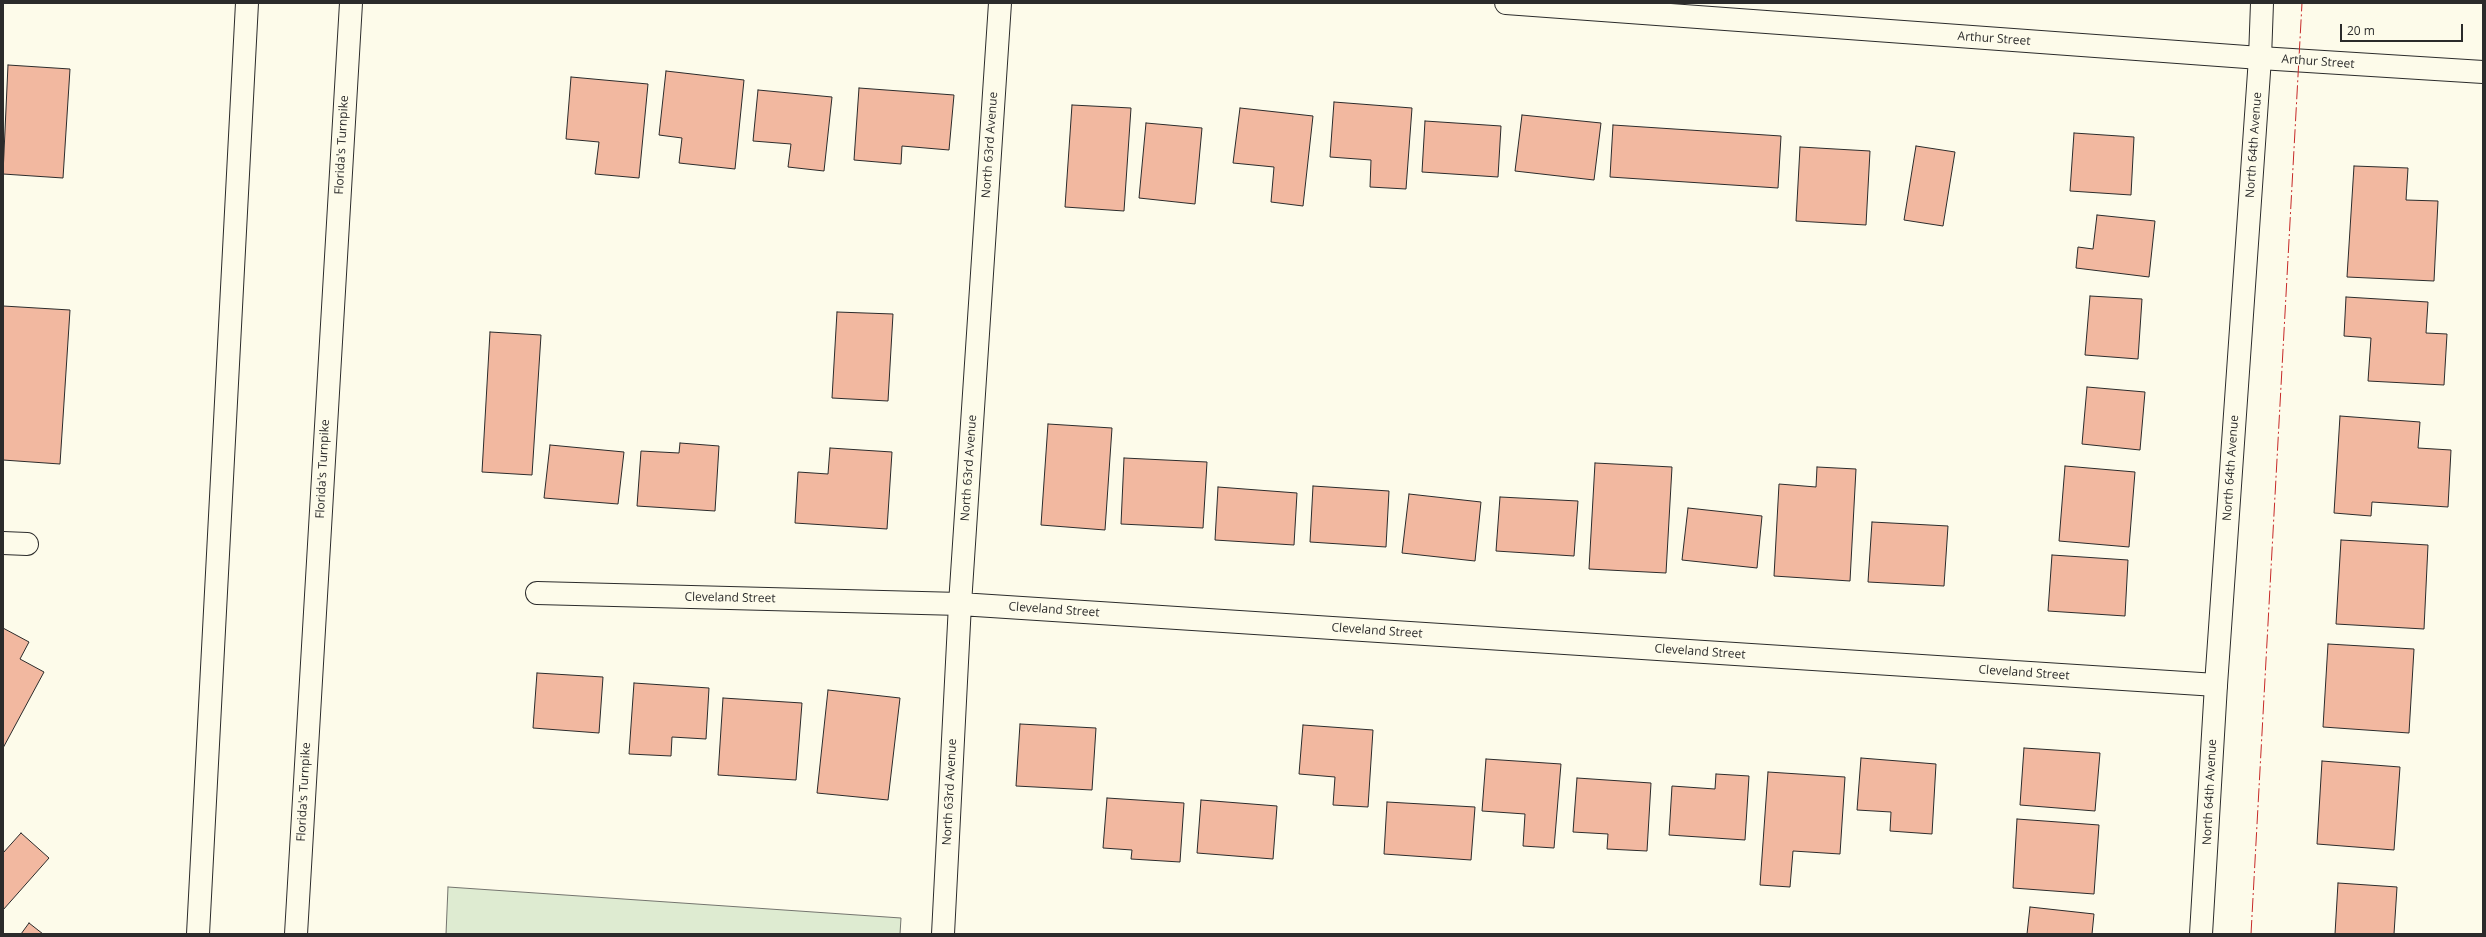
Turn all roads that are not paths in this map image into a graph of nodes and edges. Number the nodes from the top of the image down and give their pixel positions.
1 (246, 3) edge
2 (351, 3) edge
3 (1000, 3) edge
4 (1506, 3) edge
5 (2262, 3) edge
6 (2260, 58) junction
7 (2483, 72) edge
8 (3, 543) edge
9 (27, 544) dead end
10 (537, 593) dead end
11 (960, 604) junction
12 (2216, 685) junction
13 (198, 934) edge
14 (296, 934) edge
15 (943, 934) edge
16 (2201, 934) edge

1 - 13 main road
2 - 14 main road, Florida's Turnpike
3 - 11 main road, North 63rd Avenue
4 - 6 main road, Arthur Street
5 - 6 main road, North 64th Avenue
6 - 7 main road, Arthur Street
6 - 12 main road, North 64th Avenue
8 - 9 main road
10 - 11 main road, Cleveland Street
11 - 12 main road, Cleveland Street
11 - 15 main road, North 63rd Avenue
12 - 16 main road, North 64th Avenue

